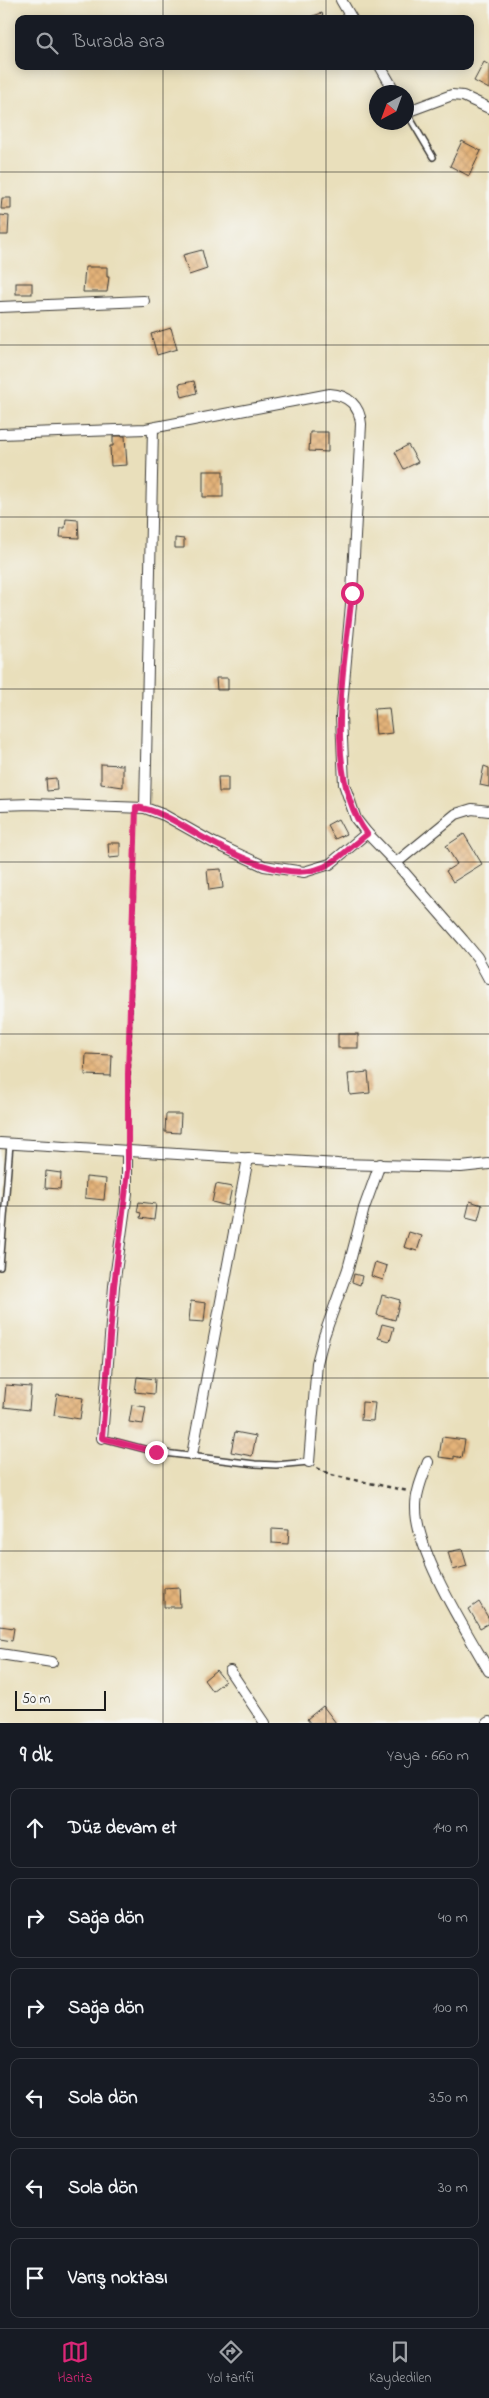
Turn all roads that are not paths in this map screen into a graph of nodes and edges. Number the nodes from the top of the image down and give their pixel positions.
1 (341, 0) edge
2 (350, 15) edge
3 (382, 70) edge
4 (391, 85) edge
5 (489, 108) edge
6 (414, 109) edge
7 (414, 124) edge
8 (433, 157) dead end
9 (144, 301) dead end
10 (0, 308) edge
11 (153, 428) junction
12 (0, 434) edge
13 (0, 806) edge
14 (141, 808) junction
15 (489, 811) edge
16 (367, 834) junction
17 (396, 863) junction
18 (489, 979) edge
19 (5, 1143) edge
20 (128, 1152) junction
21 (248, 1158) junction
22 (380, 1164) junction
23 (489, 1164) edge
24 (0, 1267) edge
25 (102, 1438) joint
26 (192, 1455) junction
27 (309, 1462) joint
28 (428, 1462) dead end
29 (0, 1654) edge
30 (52, 1662) dead end
31 (230, 1671) dead end
32 (489, 1671) edge
33 (265, 1723) edge

1 - 2 street
3 - 4 street
5 - 6 street
7 - 8 lane
9 - 10 street
11 - 12 street
11 - 14 street
11 - 16 street
13 - 14 street
14 - 16 street
15 - 17 street
16 - 17 street
17 - 18 street
19 - 20 street
19 - 24 lane
20 - 21 street
20 - 25 street
21 - 22 street
21 - 26 street
22 - 23 street
22 - 27 street
25 - 26 lane
26 - 27 lane
28 - 32 street
29 - 30 street
31 - 33 street

